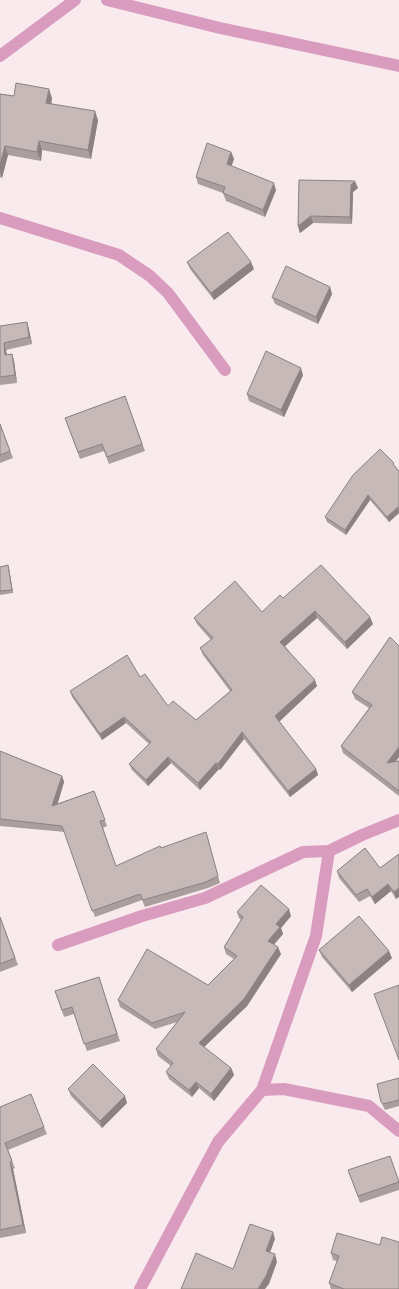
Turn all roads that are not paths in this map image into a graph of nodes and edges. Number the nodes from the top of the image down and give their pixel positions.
1 (75, 0) edge
2 (107, 0) edge
3 (0, 56) edge
4 (399, 66) edge
5 (0, 218) edge
6 (225, 370) dead end
7 (399, 820) edge
8 (329, 851) junction
9 (58, 945) dead end
10 (262, 1090) junction
11 (399, 1131) edge
12 (140, 1289) edge

1 - 3 street
2 - 4 street
5 - 6 street
7 - 8 street
8 - 9 street
8 - 10 street
10 - 11 street
10 - 12 street

